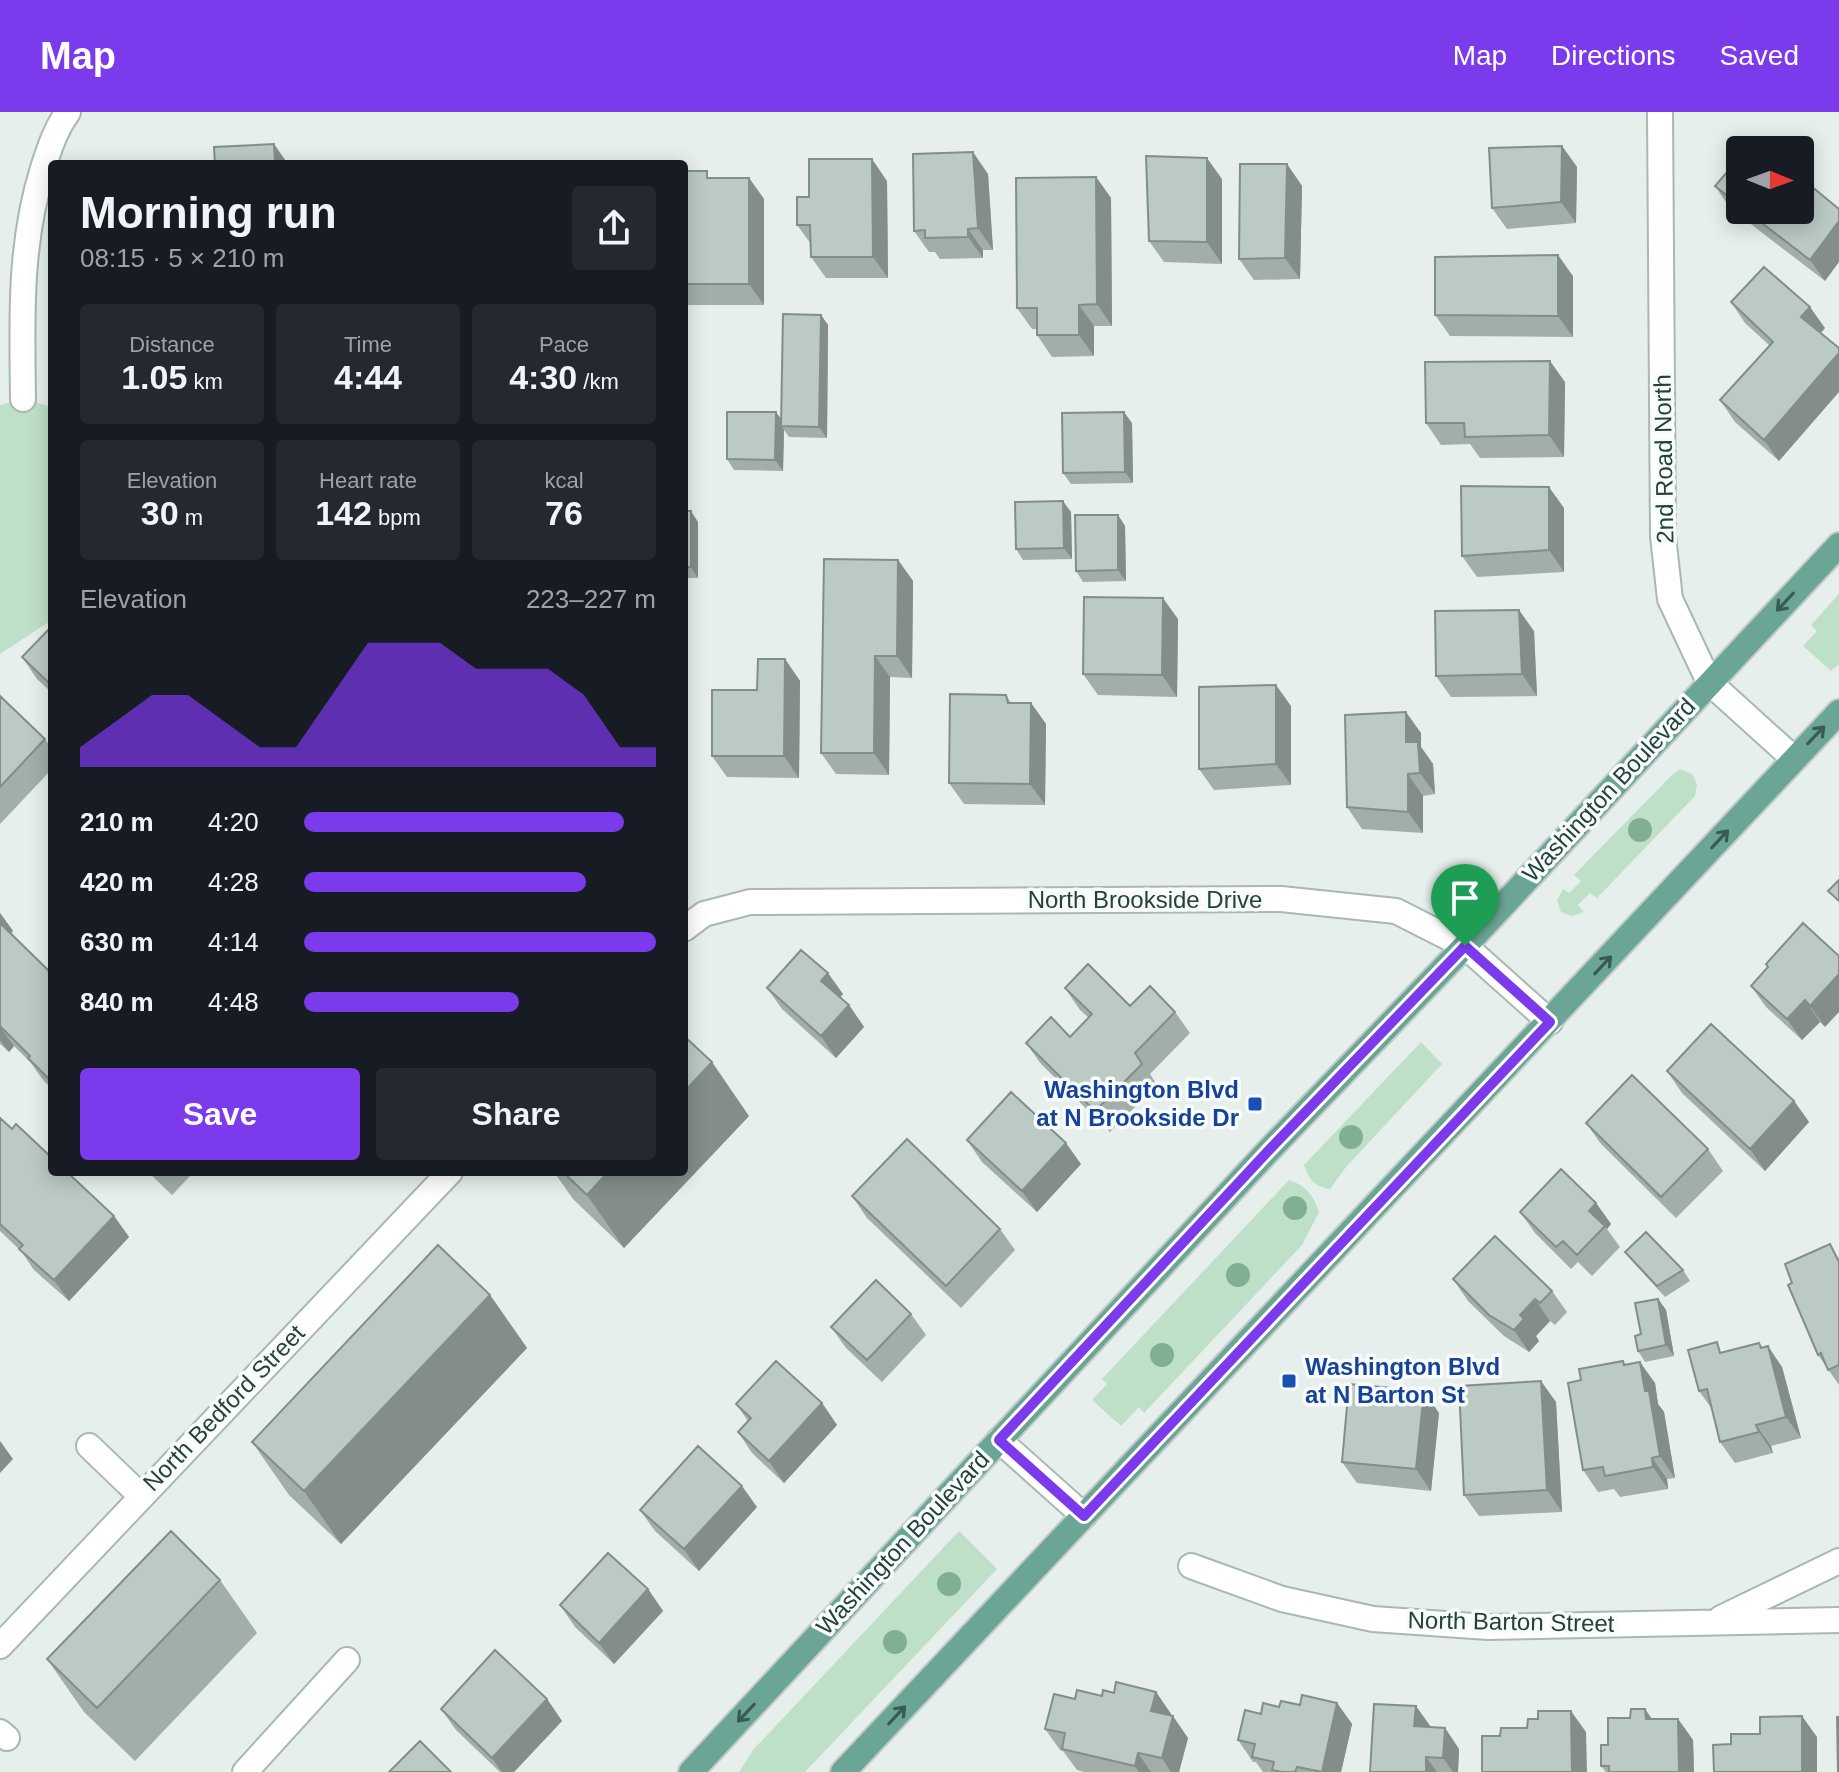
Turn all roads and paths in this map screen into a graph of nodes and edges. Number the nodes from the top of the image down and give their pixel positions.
1 (68, 112) edge
2 (1660, 112) edge
3 (23, 399) dead end
4 (1839, 545) edge
5 (1709, 682) junction
6 (1839, 712) edge
7 (1794, 759) junction
8 (688, 926) edge
9 (1465, 946) junction
10 (1550, 1022) junction
11 (439, 1176) edge
12 (999, 1440) junction
13 (89, 1446) dead end
14 (140, 1495) junction
15 (1084, 1516) junction
16 (1839, 1561) edge
17 (1191, 1566) dead end
18 (1839, 1620) edge
19 (1715, 1621) junction
20 (0, 1646) edge
21 (347, 1660) dead end
22 (245, 1772) edge
23 (691, 1772) edge
24 (843, 1772) edge

1 - 3 street
2 - 5 street, 2nd Road North
4 -> 5 main road, Washington Boulevard
5 - 7 street, 2nd Road North
5 - 9 main road, Washington Boulevard
7 -> 6 main road
10 -> 7 main road
8 - 9 street, North Brookside Drive
9 - 10 street, North Brookside Drive
9 - 12 main road, Washington Boulevard
10 - 15 main road
11 - 14 street, North Bedford Street
12 - 15 street
12 -> 23 main road, Washington Boulevard
13 - 14 street
14 - 20 street, North Bedford Street
24 -> 15 main road
16 - 19 street
17 - 19 street, North Barton Street
18 - 19 street, North Barton Street
21 - 22 street

